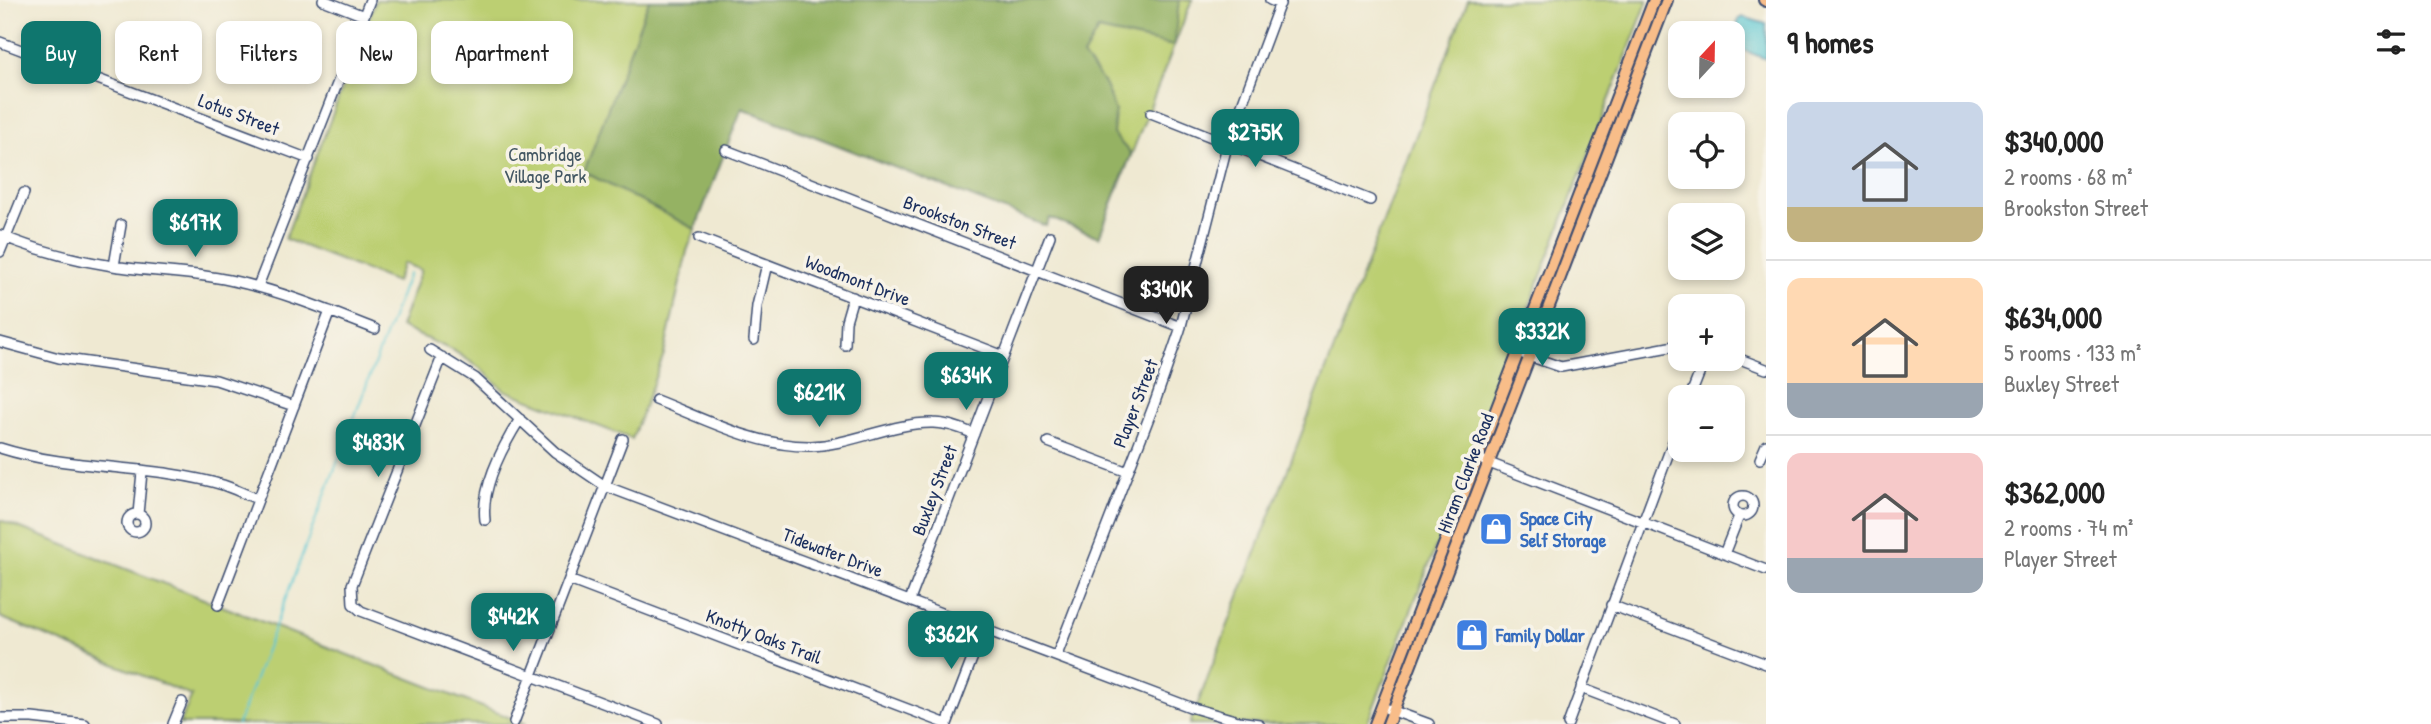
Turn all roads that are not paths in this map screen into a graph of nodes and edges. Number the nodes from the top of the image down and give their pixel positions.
1 (323, 0) edge
2 (370, 0) edge
3 (1270, 0) edge
4 (1654, 0) edge
5 (1667, 0) edge
6 (1281, 2) edge
7 (364, 16) junction
8 (0, 42) edge
9 (1626, 72) junction
10 (1638, 76) junction
11 (1151, 113) dead end
12 (1228, 142) junction
13 (726, 150) dead end
14 (1594, 156) junction
15 (309, 159) junction
16 (1606, 160) junction
17 (24, 193) dead end
18 (1370, 200) dead end
19 (121, 225) dead end
20 (3, 236) edge
21 (1050, 236) dead end
22 (699, 238) dead end
23 (1561, 241) junction
24 (1573, 246) junction
25 (0, 252) edge
26 (768, 264) junction
27 (114, 266) junction
28 (1037, 271) junction
29 (258, 286) junction
30 (853, 297) junction
31 (330, 311) junction
32 (1181, 327) junction
33 (375, 329) dead end
34 (754, 340) dead end
35 (0, 342) edge
36 (845, 345) dead end
37 (1668, 347) edge
38 (430, 350) dead end
39 (1524, 354) junction
40 (1004, 356) junction
41 (442, 357) junction
42 (1745, 360) edge
43 (1765, 365) edge
44 (656, 400) dead end
45 (294, 406) junction
46 (520, 419) junction
47 (974, 433) junction
48 (624, 439) dead end
49 (1048, 442) dead end
50 (1766, 445) edge
51 (0, 448) edge
52 (1668, 455) edge
53 (1760, 459) dead end
54 (1483, 460) junction
55 (142, 472) junction
56 (1128, 472) junction
57 (605, 486) junction
58 (258, 499) junction
59 (138, 514) dead end
60 (1739, 516) dead end
61 (485, 520) dead end
62 (1642, 522) junction
63 (1724, 554) junction
64 (1766, 570) edge
65 (569, 580) junction
66 (910, 600) junction
67 (218, 604) dead end
68 (1611, 605) junction
69 (984, 628) junction
70 (1057, 655) junction
71 (1766, 664) edge
72 (531, 676) junction
73 (1581, 688) junction
74 (182, 702) dead end
75 (1387, 708) junction
76 (0, 718) edge
77 (514, 722) dead end
78 (85, 724) edge
79 (173, 724) edge
80 (659, 724) edge
81 (947, 724) edge
82 (1259, 724) edge
83 (1375, 724) edge
84 (1388, 724) edge
85 (1429, 724) edge
86 (1568, 724) edge
87 (1675, 724) edge

1 - 7 street
2 - 7 street
3 - 6 street
4 - 9 main road, Hiram Clarke Road
5 - 10 main road, Hiram Clarke Road
6 - 12 street, Player Street
7 - 15 street
8 - 15 street, Lotus Street
9 - 10 main road
9 - 14 main road, Hiram Clarke Road
10 - 16 main road, Hiram Clarke Road
11 - 12 street
12 - 18 street
12 - 32 street, Player Street
13 - 28 street, Brookston Street
14 - 16 main road
14 - 23 main road, Hiram Clarke Road
15 - 29 street
16 - 24 main road, Hiram Clarke Road
17 - 20 street
19 - 27 street
20 - 25 street
20 - 27 street
21 - 28 street, Buxley Street
22 - 26 street, Woodmont Drive
23 - 24 main road
23 - 39 main road, Hiram Clarke Road
24 - 39 main road, Hiram Clarke Road
26 - 30 street, Woodmont Drive
26 - 34 street
27 - 29 street
28 - 32 street, Brookston Street
28 - 40 street, Buxley Street
29 - 31 street
30 - 36 street
30 - 40 street, Woodmont Drive
31 - 33 street
31 - 45 street
32 - 56 street, Player Street
35 - 45 street
37 - 39 street
38 - 41 street, Tidewater Drive
39 - 54 main road, Hiram Clarke Road
40 - 47 street, Buxley Street
41 - 46 street, Tidewater Drive
41 - 72 street
42 - 43 street
44 - 47 street
45 - 58 street
46 - 57 street, Tidewater Drive
46 - 61 street
47 - 66 street, Buxley Street
48 - 57 street
49 - 56 street
50 - 53 street
51 - 55 street
52 - 62 street
54 - 62 street
54 - 75 main road, Hiram Clarke Road
55 - 58 street
55 - 59 street
56 - 70 street, Player Street
57 - 65 street
57 - 66 street, Tidewater Drive
58 - 67 street
60 - 63 street
62 - 63 street
62 - 68 street
63 - 64 street
65 - 72 street
65 - 81 street, Knotty Oaks Trail
66 - 69 street, Tidewater Drive
68 - 71 street
68 - 73 street
69 - 70 street, Tidewater Drive
69 - 81 street
70 - 82 street, Tidewater Drive
72 - 77 street
72 - 80 street
73 - 86 street
73 - 87 street
74 - 79 street
75 - 83 main road, Hiram Clarke Road
75 - 84 main road, Hiram Clarke Road
75 - 85 street
76 - 78 street

